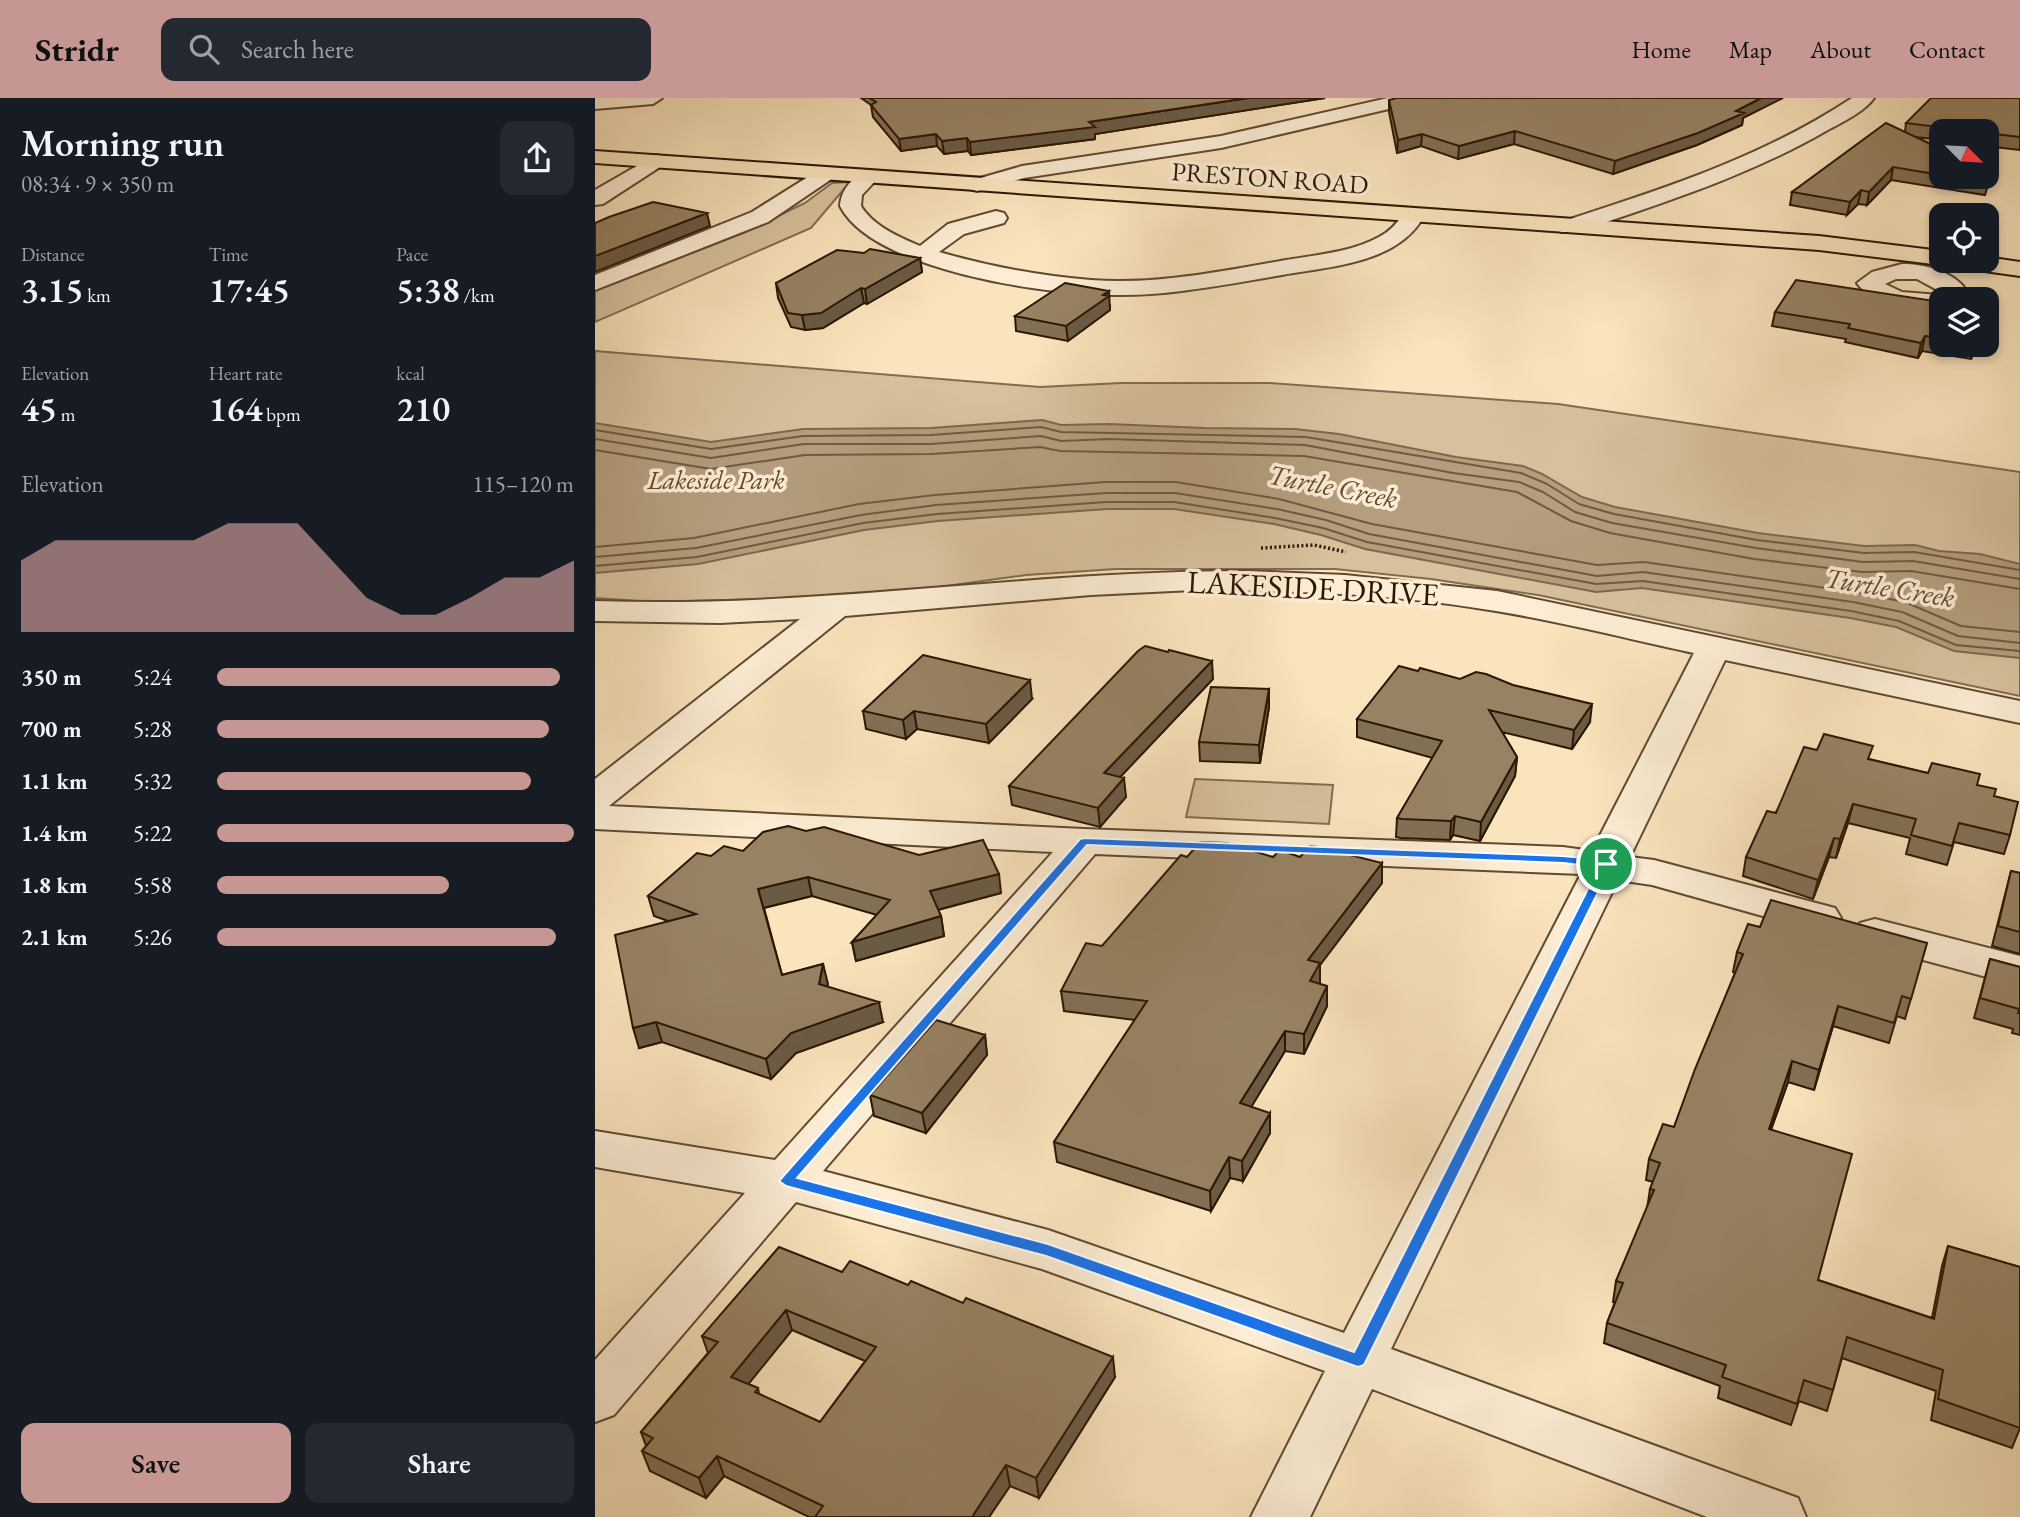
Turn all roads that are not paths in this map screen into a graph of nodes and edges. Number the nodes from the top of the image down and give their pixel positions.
1 (653, 98) edge
2 (1412, 98) edge
3 (1865, 98) edge
4 (595, 103) edge
5 (595, 157) edge
6 (656, 161) junction
7 (826, 174) junction
8 (869, 177) junction
9 (977, 185) junction
10 (595, 199) edge
11 (1413, 216) junction
12 (996, 218) dead end
13 (1569, 227) junction
14 (923, 255) junction
15 (1925, 261) edge
16 (1999, 266) edge
17 (2020, 269) edge
18 (595, 283) edge
19 (1950, 287) edge
20 (1929, 302) edge
21 (833, 609) junction
22 (595, 611) edge
23 (1715, 646) junction
24 (2020, 712) edge
25 (595, 798) edge
26 (595, 817) edge
27 (1084, 841) junction
28 (1606, 864) junction
29 (2020, 971) edge
30 (595, 1149) edge
31 (786, 1181) junction
32 (1358, 1360) junction
33 (595, 1398) edge
34 (1280, 1517) edge
35 (1777, 1517) edge

1 - 4 street
2 - 9 street
3 - 13 street
5 - 6 main road, PRESTON ROAD
6 - 7 main road, PRESTON ROAD
6 - 10 street
7 - 8 main road, PRESTON ROAD
7 - 18 street
8 - 9 main road, PRESTON ROAD
8 - 14 street
9 - 11 main road, PRESTON ROAD
11 - 13 main road, PRESTON ROAD
11 - 14 street
12 - 14 street
13 - 15 main road, PRESTON ROAD
15 - 19 street
15 - 20 street
16 - 17 main road
21 - 22 street, LAKESIDE DRIVE
21 - 23 street, LAKESIDE DRIVE
21 - 25 street
23 - 24 street, LAKESIDE DRIVE
23 - 28 street
26 - 27 street
27 - 28 street
27 - 31 street
28 - 29 street
28 - 32 street
30 - 31 street
31 - 32 street
31 - 33 street
32 - 34 street
32 - 35 street

